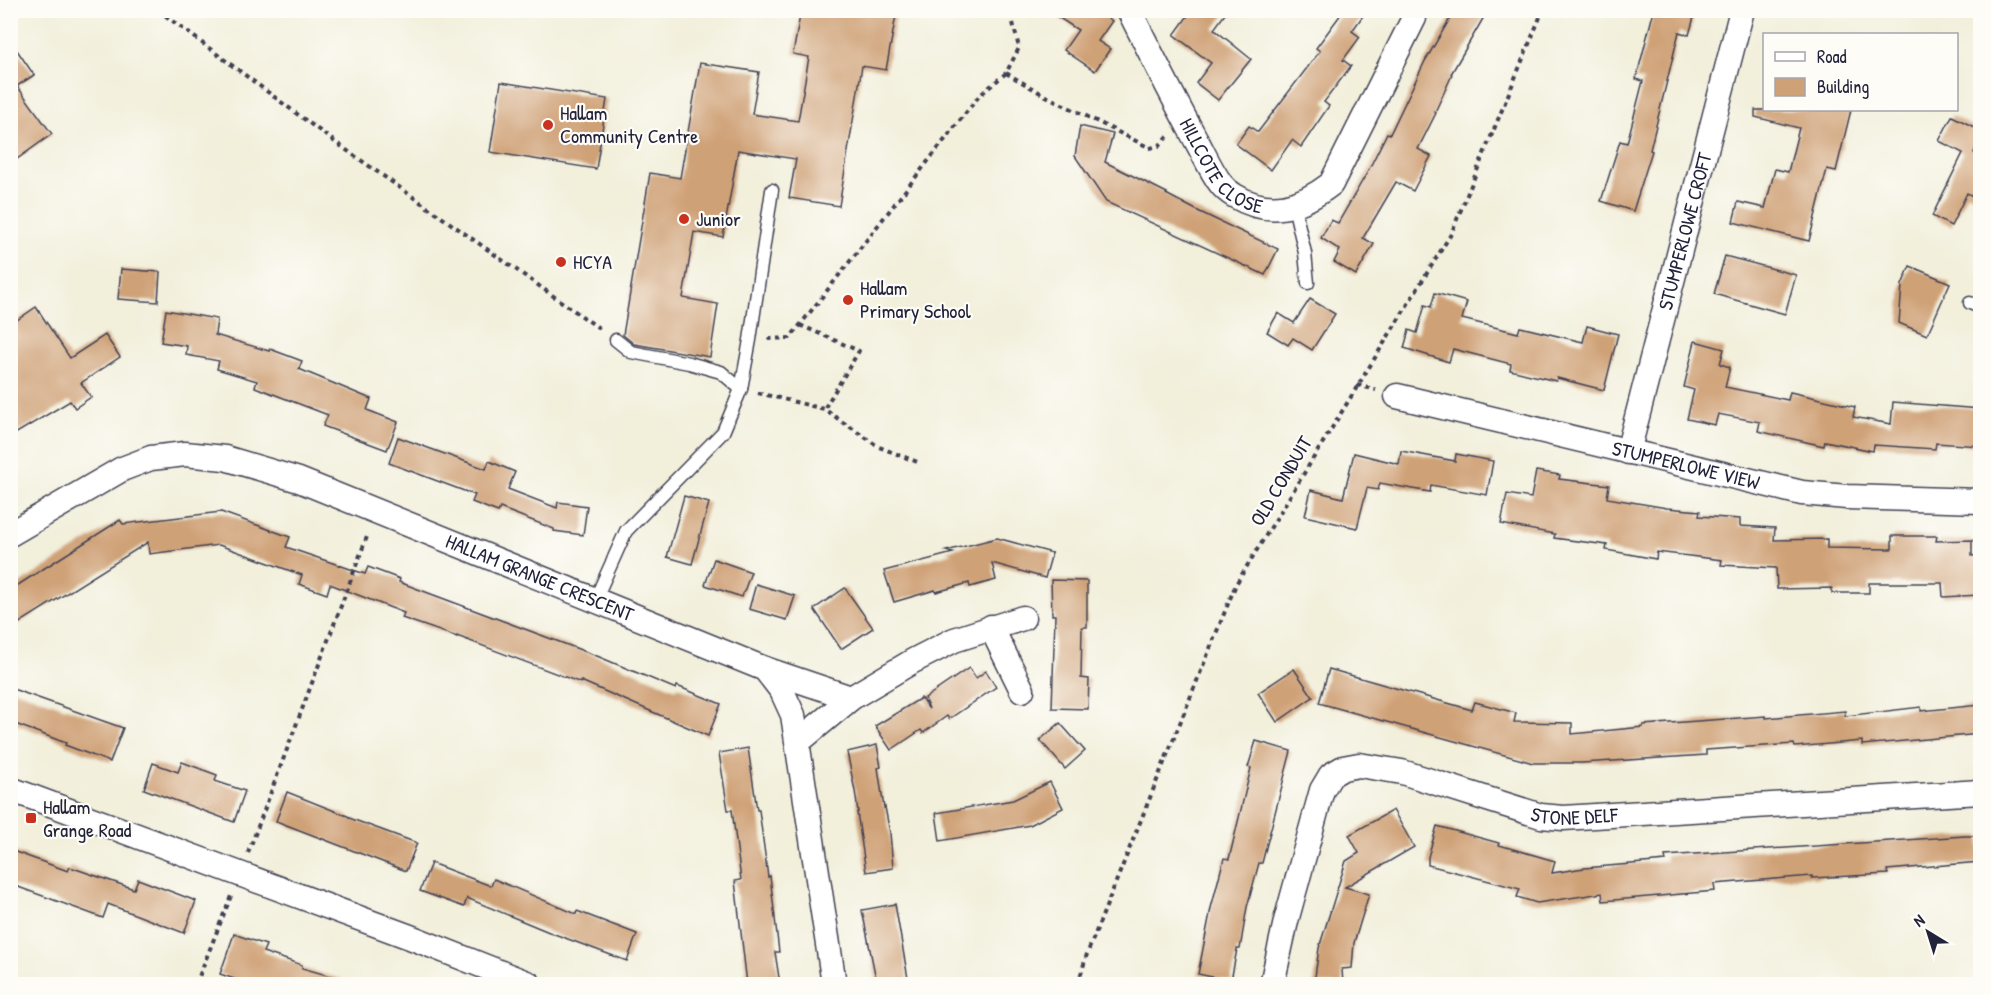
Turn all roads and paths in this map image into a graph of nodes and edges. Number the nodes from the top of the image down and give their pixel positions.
1 (158, 10) edge
2 (1010, 10) edge
3 (1129, 10) edge
4 (1414, 10) edge
5 (1543, 10) edge
6 (1742, 10) edge
7 (1006, 73) junction
8 (1184, 118) junction
9 (772, 190) dead end
10 (1294, 206) junction
11 (1308, 283) dead end
12 (800, 325) junction
13 (616, 340) joint
14 (750, 340) junction
15 (741, 389) junction
16 (1397, 396) dead end
17 (824, 409) junction
18 (1628, 452) junction
19 (920, 463) dead end
20 (1980, 501) edge
21 (376, 513) junction
22 (10, 534) edge
23 (595, 600) junction
24 (1023, 618) dead end
25 (991, 627) junction
26 (765, 669) junction
27 (1022, 690) dead end
28 (851, 698) junction
29 (798, 742) junction
30 (10, 789) edge
31 (1980, 792) edge
32 (240, 875) junction
33 (196, 984) edge
34 (529, 984) edge
35 (834, 984) edge
36 (1078, 984) edge
37 (1272, 984) edge

1 - 13 path
2 - 7 path
3 - 8 street, HILLCOTE CLOSE
4 - 10 street, HILLCOTE CLOSE
5 - 36 path, OLD CONDUIT
6 - 18 street, STUMPERLOWE CROFT
7 - 8 path
7 - 12 path
8 - 10 street, HILLCOTE CLOSE
9 - 14 lane
10 - 11 lane
12 - 14 path
12 - 17 path
13 - 15 lane
14 - 15 lane
15 - 17 path
15 - 23 lane
16 - 18 street, STUMPERLOWE VIEW
17 - 19 path
18 - 20 street, STUMPERLOWE VIEW
21 - 22 street, HALLAM GRANGE CRESCENT
21 - 23 street, HALLAM GRANGE CRESCENT
21 - 32 path
23 - 26 street, HALLAM GRANGE CRESCENT
24 - 25 street
25 - 27 street
25 - 28 street
26 - 28 street, HALLAM GRANGE CRESCENT
26 - 29 street
28 - 29 street
29 - 35 street
30 - 32 street
31 - 37 street, STONE DELF
32 - 33 path
32 - 34 street

